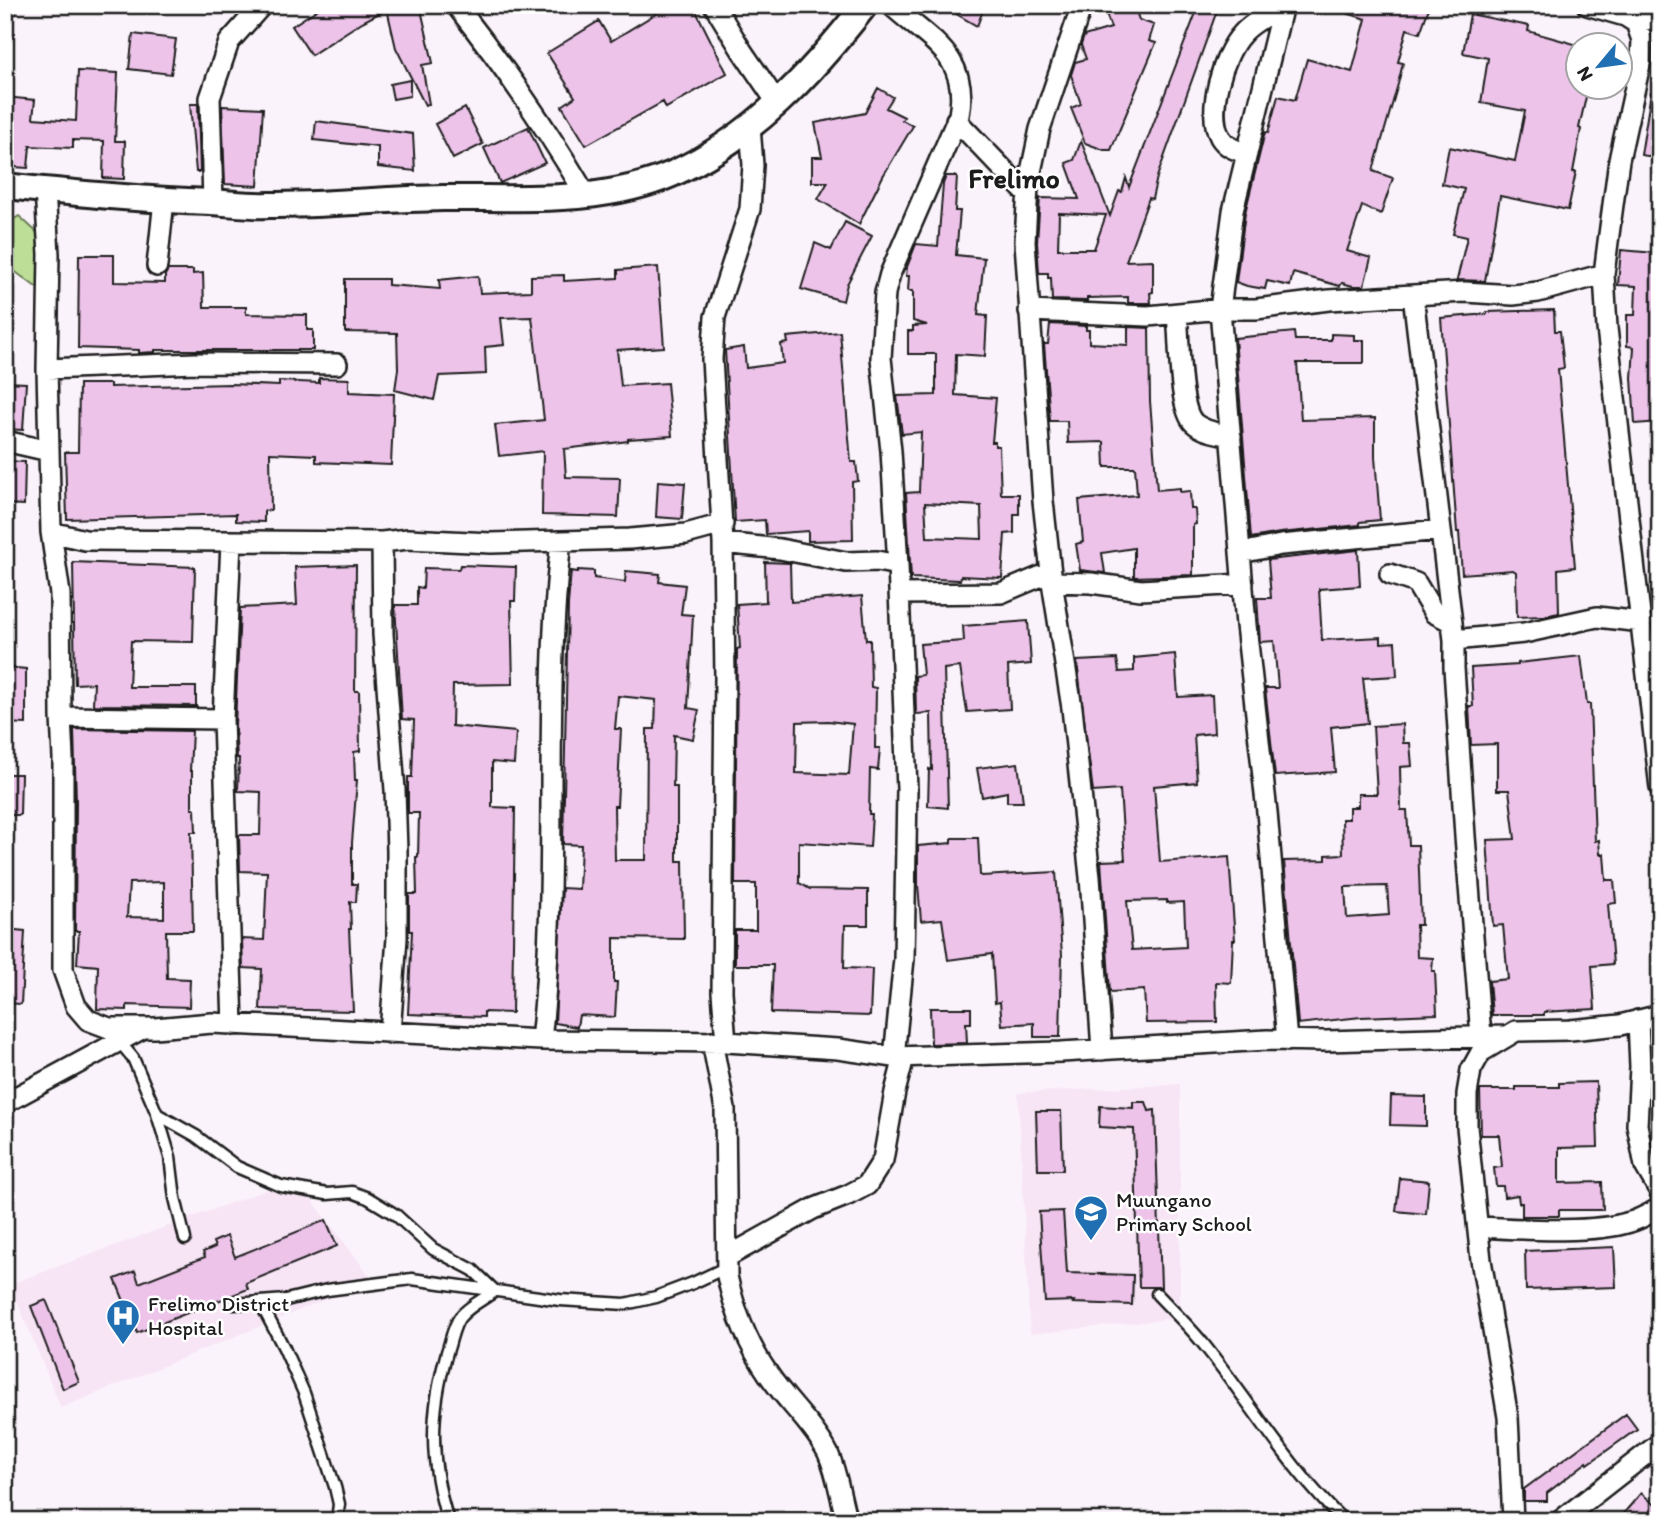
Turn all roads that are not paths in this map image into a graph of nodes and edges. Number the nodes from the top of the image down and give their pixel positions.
1 (262, 5) edge
2 (456, 5) edge
3 (714, 5) edge
4 (865, 5) edge
5 (891, 5) edge
6 (1082, 5) edge
7 (1587, 5) edge
8 (1282, 6) edge
9 (1660, 16) edge
10 (1636, 23) junction
11 (778, 104) junction
12 (957, 120) junction
13 (750, 127) junction
14 (1247, 154) junction
15 (5, 186) edge
16 (45, 190) junction
17 (1027, 194) junction
18 (586, 195) junction
19 (164, 201) junction
20 (213, 202) junction
21 (157, 266) dead end
22 (1605, 274) junction
23 (1413, 295) junction
24 (1220, 309) junction
25 (1029, 311) junction
26 (1177, 315) junction
27 (337, 364) dead end
28 (47, 369) junction
29 (1231, 436) junction
30 (5, 442) edge
31 (49, 452) junction
32 (1440, 530) junction
33 (51, 532) junction
34 (723, 534) junction
35 (561, 541) junction
36 (231, 542) junction
37 (382, 542) junction
38 (1240, 554) junction
39 (898, 565) junction
40 (1390, 574) dead end
41 (1052, 577) junction
42 (1243, 584) junction
43 (900, 594) junction
44 (1642, 622) junction
45 (1453, 631) junction
46 (61, 717) junction
47 (223, 719) junction
48 (1660, 788) edge
49 (1660, 1015) edge
50 (1638, 1020) junction
51 (233, 1025) junction
52 (142, 1028) junction
53 (390, 1033) junction
54 (1481, 1036) junction
55 (1505, 1036) junction
56 (541, 1040) junction
57 (119, 1041) junction
58 (1287, 1041) junction
59 (719, 1042) junction
60 (1102, 1049) junction
61 (899, 1057) junction
62 (5, 1103) edge
63 (157, 1114) junction
64 (1660, 1192) edge
65 (1660, 1208) edge
66 (1478, 1227) junction
67 (185, 1239) dead end
68 (727, 1262) junction
69 (495, 1291) junction
70 (1157, 1294) dead end
71 (260, 1302) junction
72 (234, 1304) dead end
73 (1660, 1443) edge
74 (337, 1521) edge
75 (448, 1521) edge
76 (847, 1521) edge
77 (1345, 1521) edge
78 (1513, 1521) edge
79 (1560, 1521) edge

1 - 20 street
2 - 18 street
3 - 11 street
4 - 11 street
5 - 12 street
6 - 17 street
7 - 10 street
8 - 14 street
8 - 14 street
9 - 10 street
10 - 22 street
11 - 13 street
12 - 17 street
12 - 39 street
13 - 18 street
13 - 34 street
14 - 24 street
15 - 16 street
16 - 19 street
16 - 28 street
17 - 25 street
18 - 20 street
19 - 20 street
19 - 21 street
22 - 23 street
22 - 44 street
23 - 24 street
23 - 32 street
24 - 26 street
24 - 29 street
25 - 26 street
25 - 41 street
26 - 29 street
27 - 28 street
28 - 31 street
29 - 38 street
30 - 31 street
31 - 33 street
32 - 38 street
32 - 45 street
33 - 36 street
33 - 46 street
34 - 35 street
34 - 39 street
34 - 59 street
35 - 37 street
35 - 56 street
36 - 37 street
36 - 47 street
37 - 53 street
38 - 42 street
39 - 43 street
40 - 45 street
41 - 42 street
41 - 43 street
41 - 60 street
42 - 58 street
43 - 61 street
44 - 45 street
44 - 48 street
45 - 54 street
46 - 47 street
46 - 52 street
47 - 51 street
49 - 50 street
50 - 55 street
50 - 64 street
51 - 52 street
51 - 53 street
52 - 57 street
53 - 56 street
54 - 55 street
54 - 58 street
55 - 66 street
56 - 59 street
57 - 62 street
57 - 63 lane
58 - 60 street
59 - 61 street
59 - 68 street
60 - 61 street
61 - 68 street
63 - 67 lane
63 - 69 lane
65 - 66 street
66 - 78 street
68 - 69 lane
68 - 76 street
69 - 71 lane
69 - 75 lane
70 - 77 lane
71 - 72 lane
71 - 74 lane
73 - 79 street

